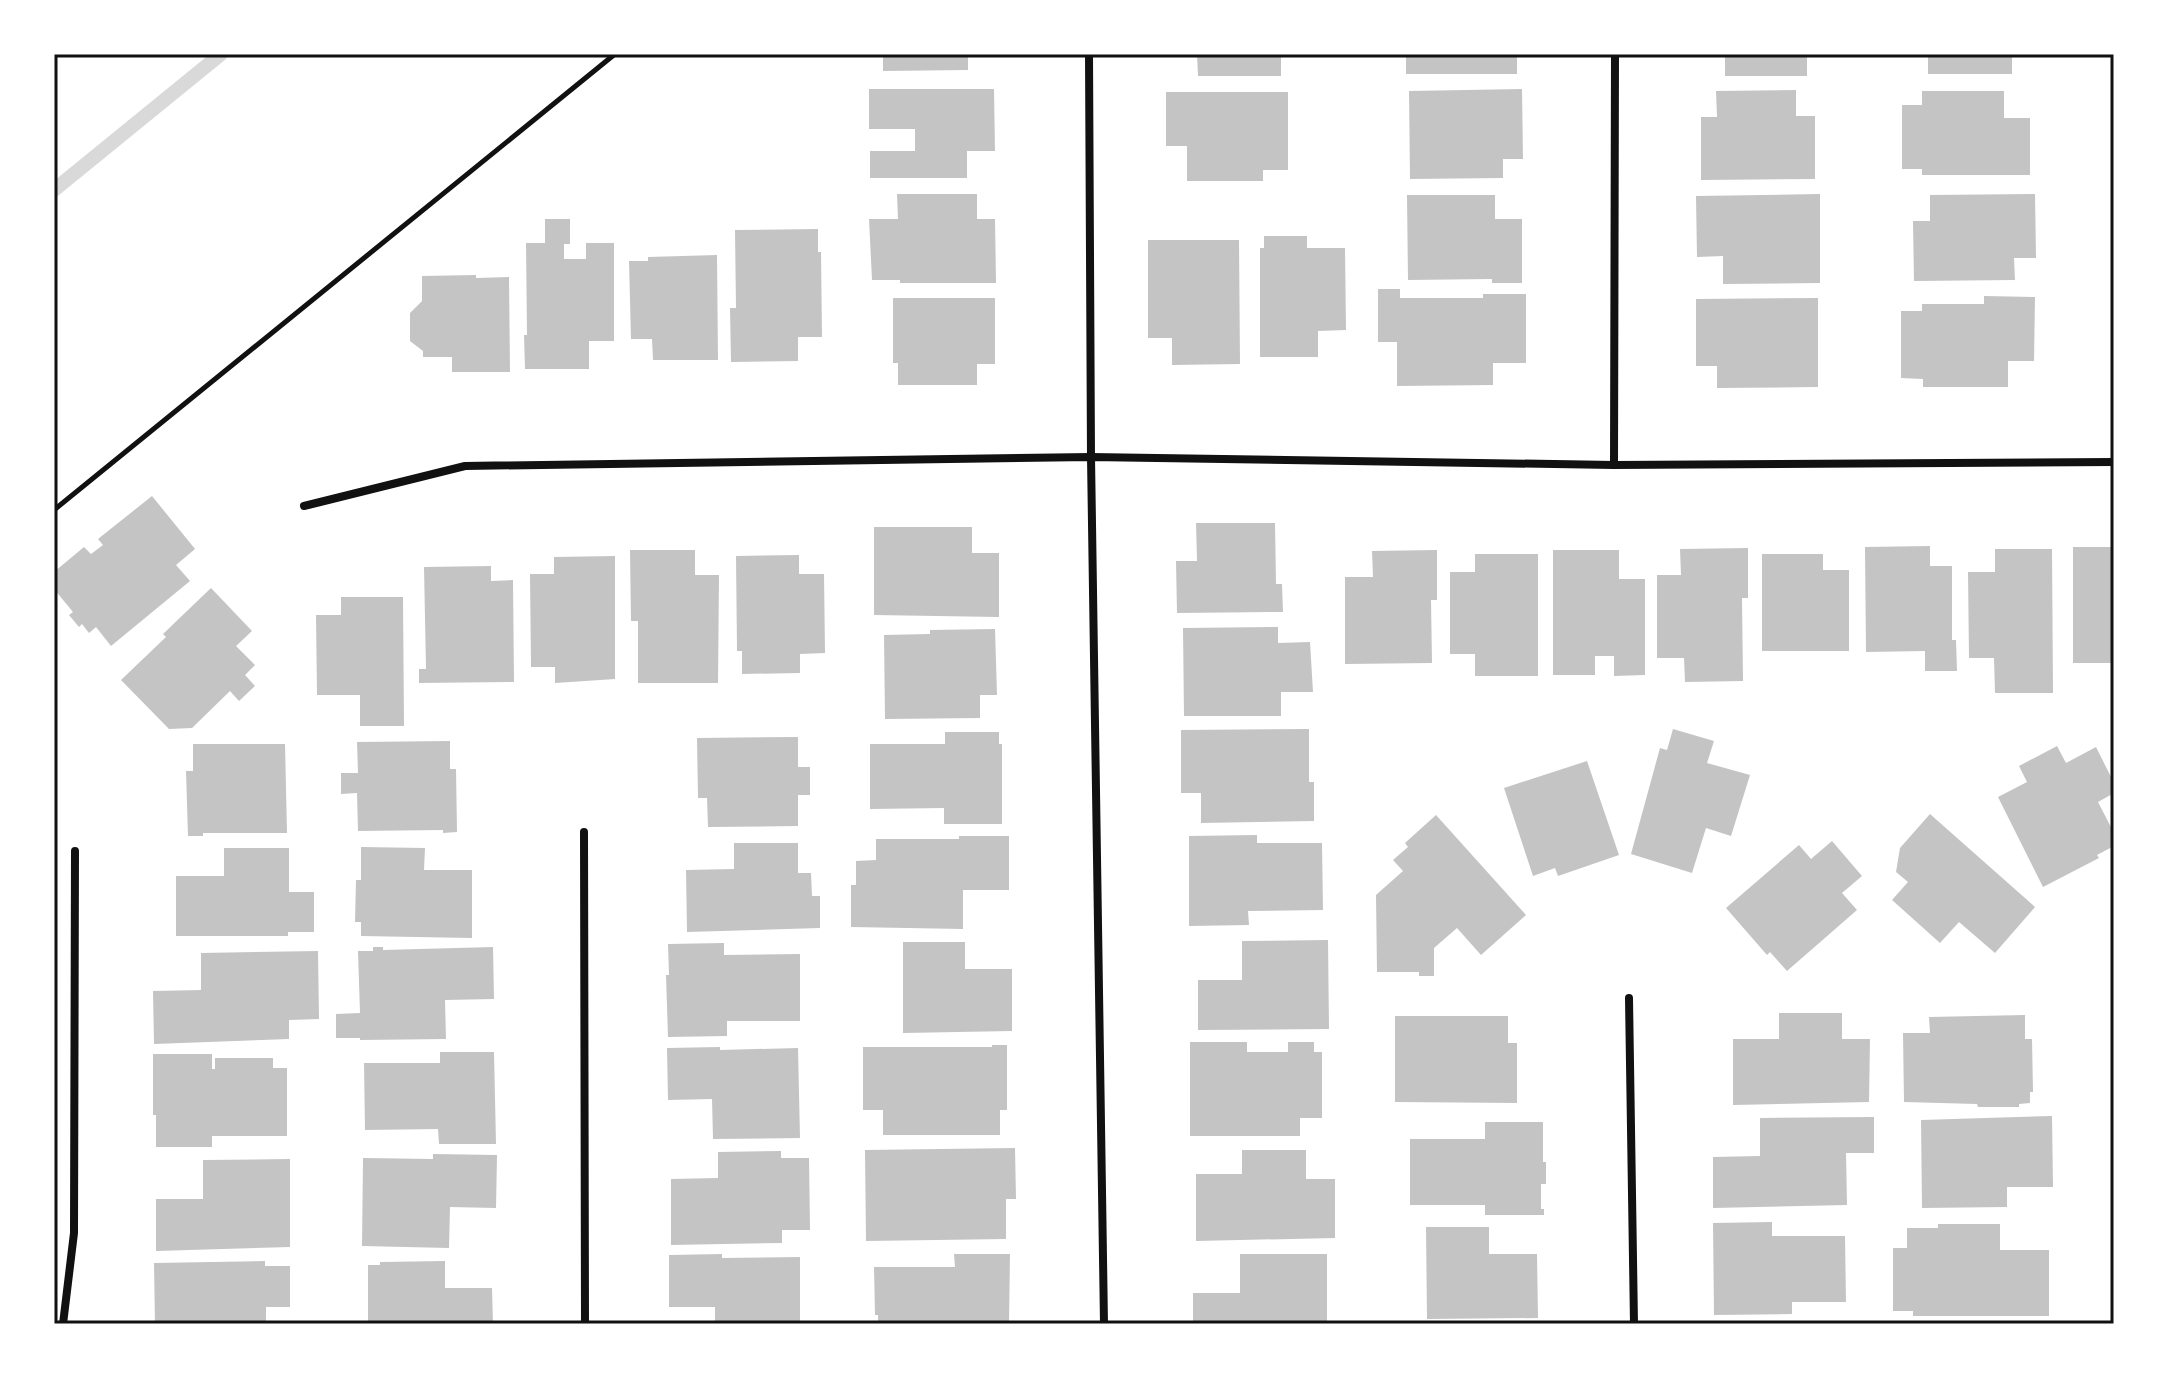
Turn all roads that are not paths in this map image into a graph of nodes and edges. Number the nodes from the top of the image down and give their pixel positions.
1 (1089, 54) edge
2 (1615, 54) edge
3 (1091, 457) junction
4 (2114, 462) edge
5 (1614, 465) junction
6 (304, 506) dead end
7 (584, 832) dead end
8 (75, 851) dead end
9 (1629, 998) dead end
10 (63, 1324) edge
11 (585, 1324) edge
12 (1104, 1324) edge
13 (1634, 1324) edge

1 - 3 street
2 - 5 street
3 - 5 street
3 - 6 street
3 - 12 street
4 - 5 street
7 - 11 street
8 - 10 street
9 - 13 street

